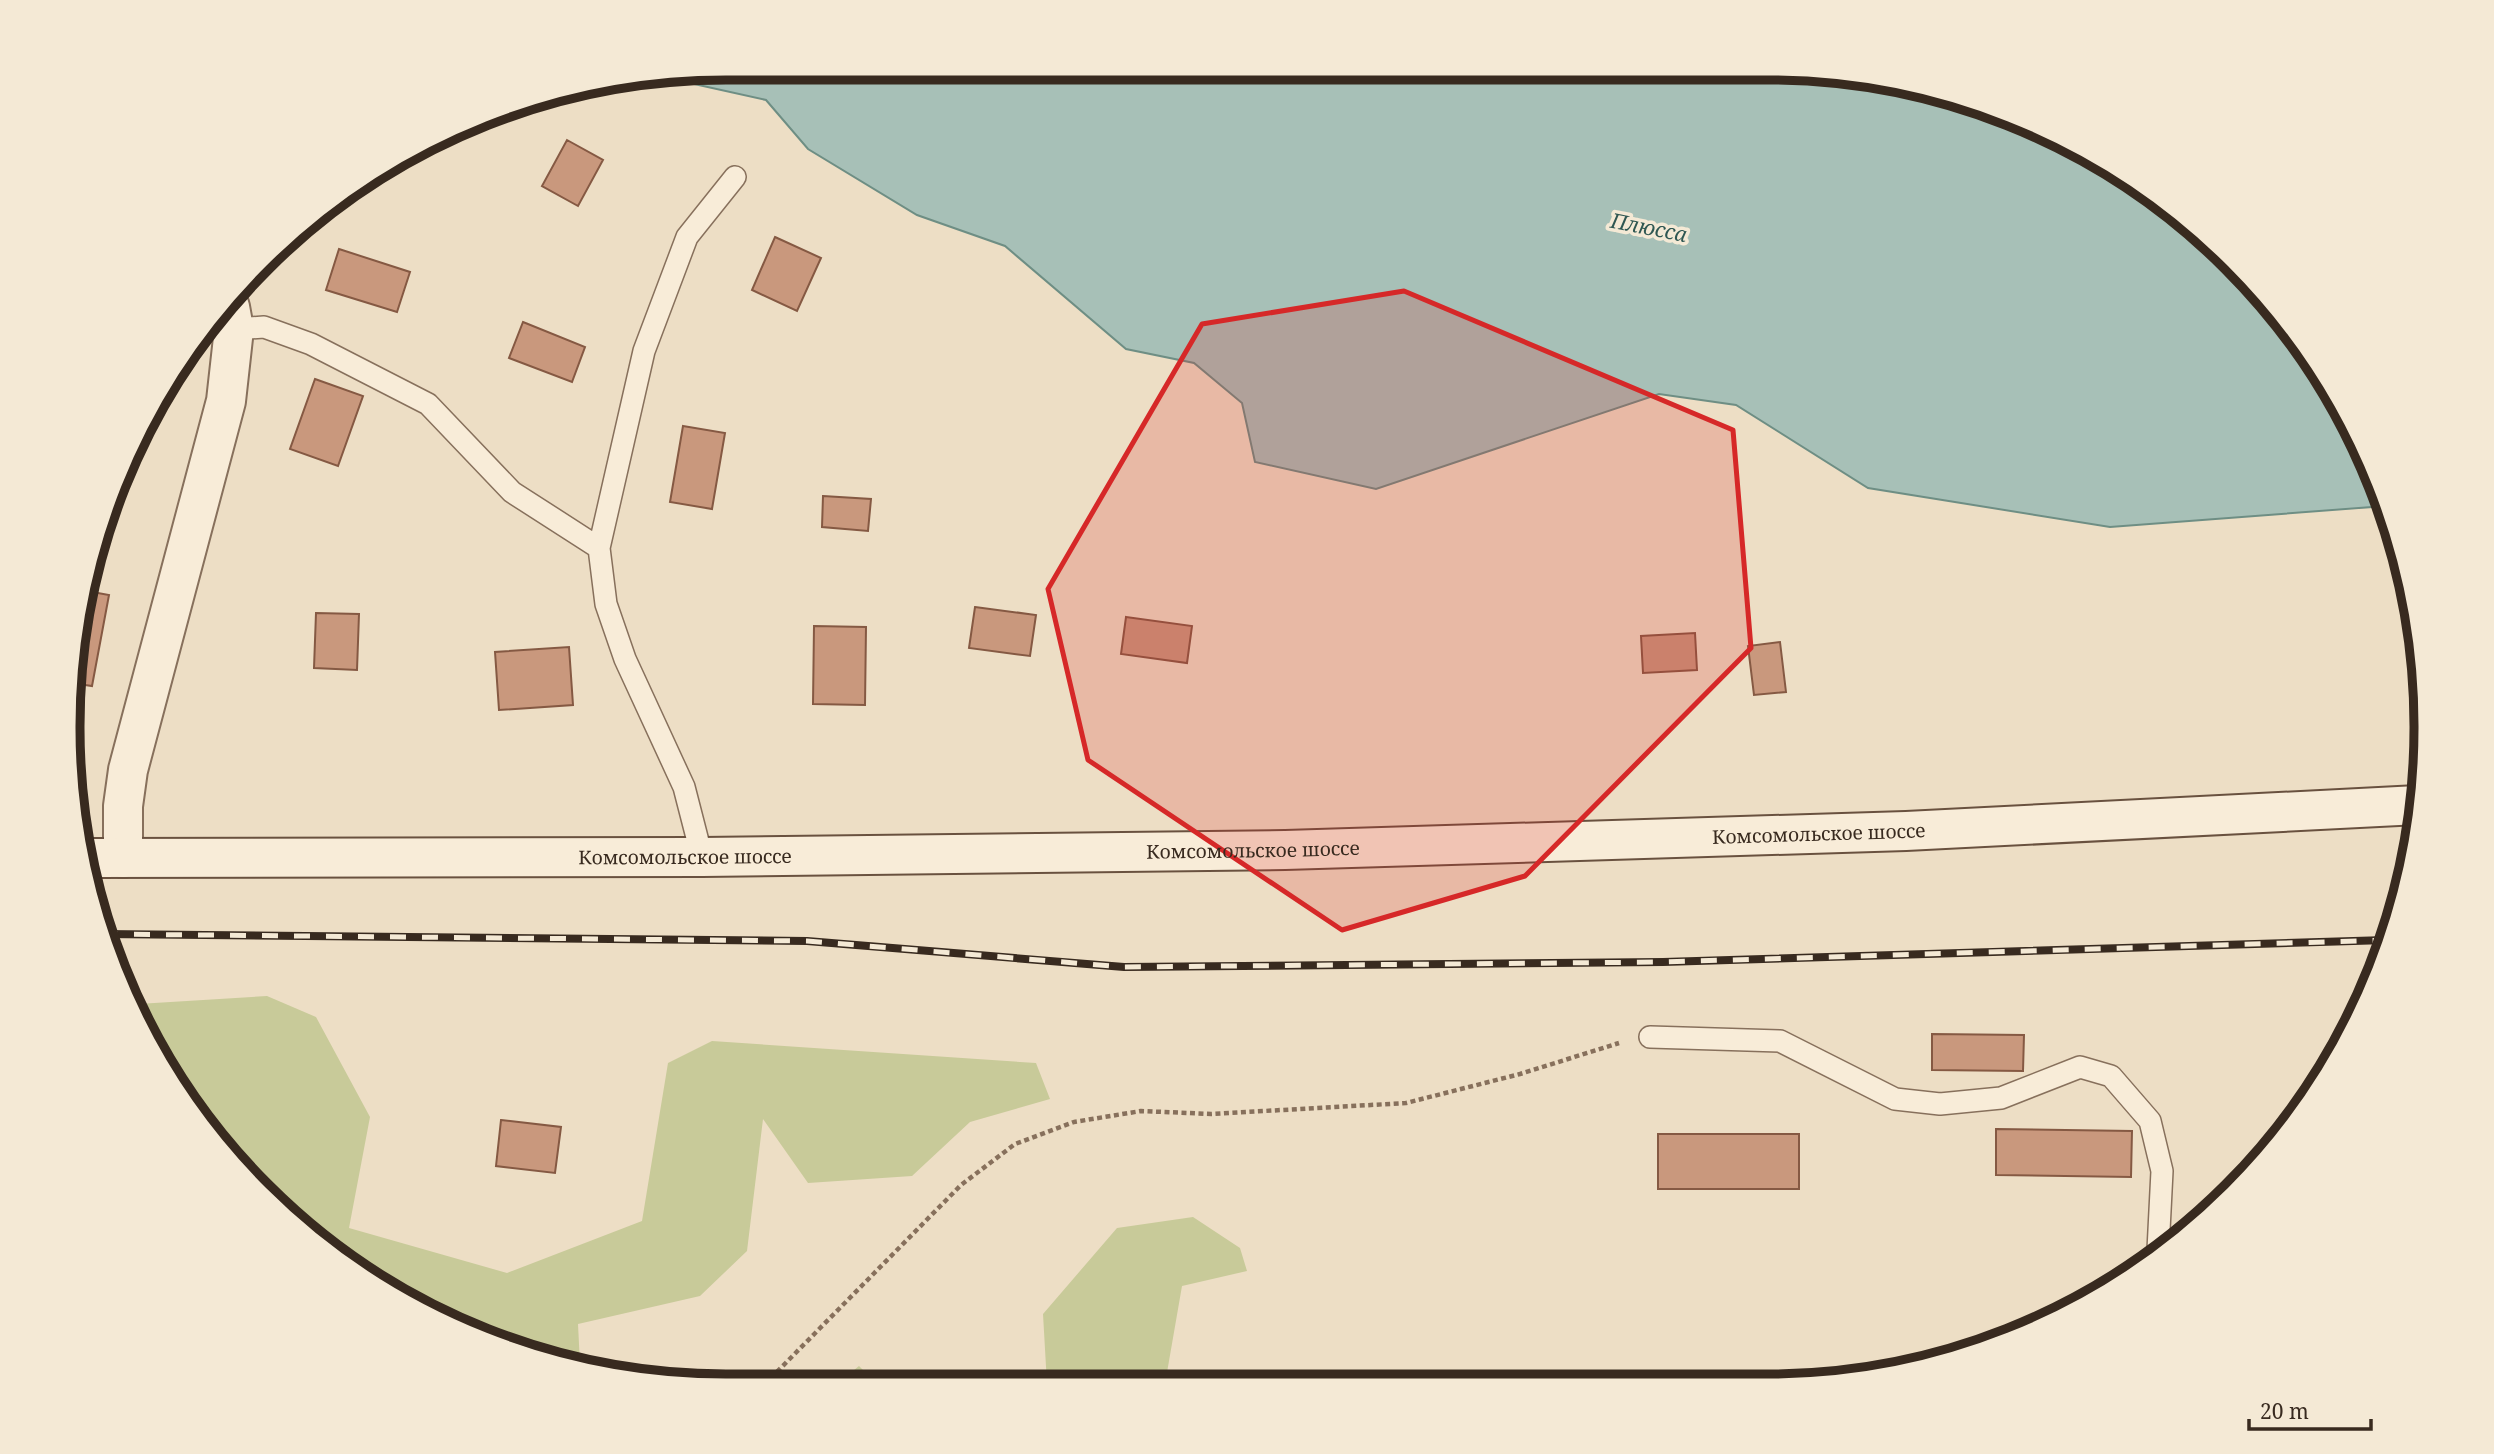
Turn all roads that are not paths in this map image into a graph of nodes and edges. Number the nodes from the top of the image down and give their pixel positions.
1 (735, 177) dead end
2 (232, 318) edge
3 (599, 548) junction
4 (2409, 805) edge
5 (702, 857) junction
6 (105, 858) edge
7 (1650, 1037) road end
8 (2158, 1242) edge

1 - 3 lane
2 - 3 lane
2 - 6 main road
3 - 5 lane
4 - 5 main road, Комсомольское шоссе
5 - 6 main road, Комсомольское шоссе
7 - 8 lane

